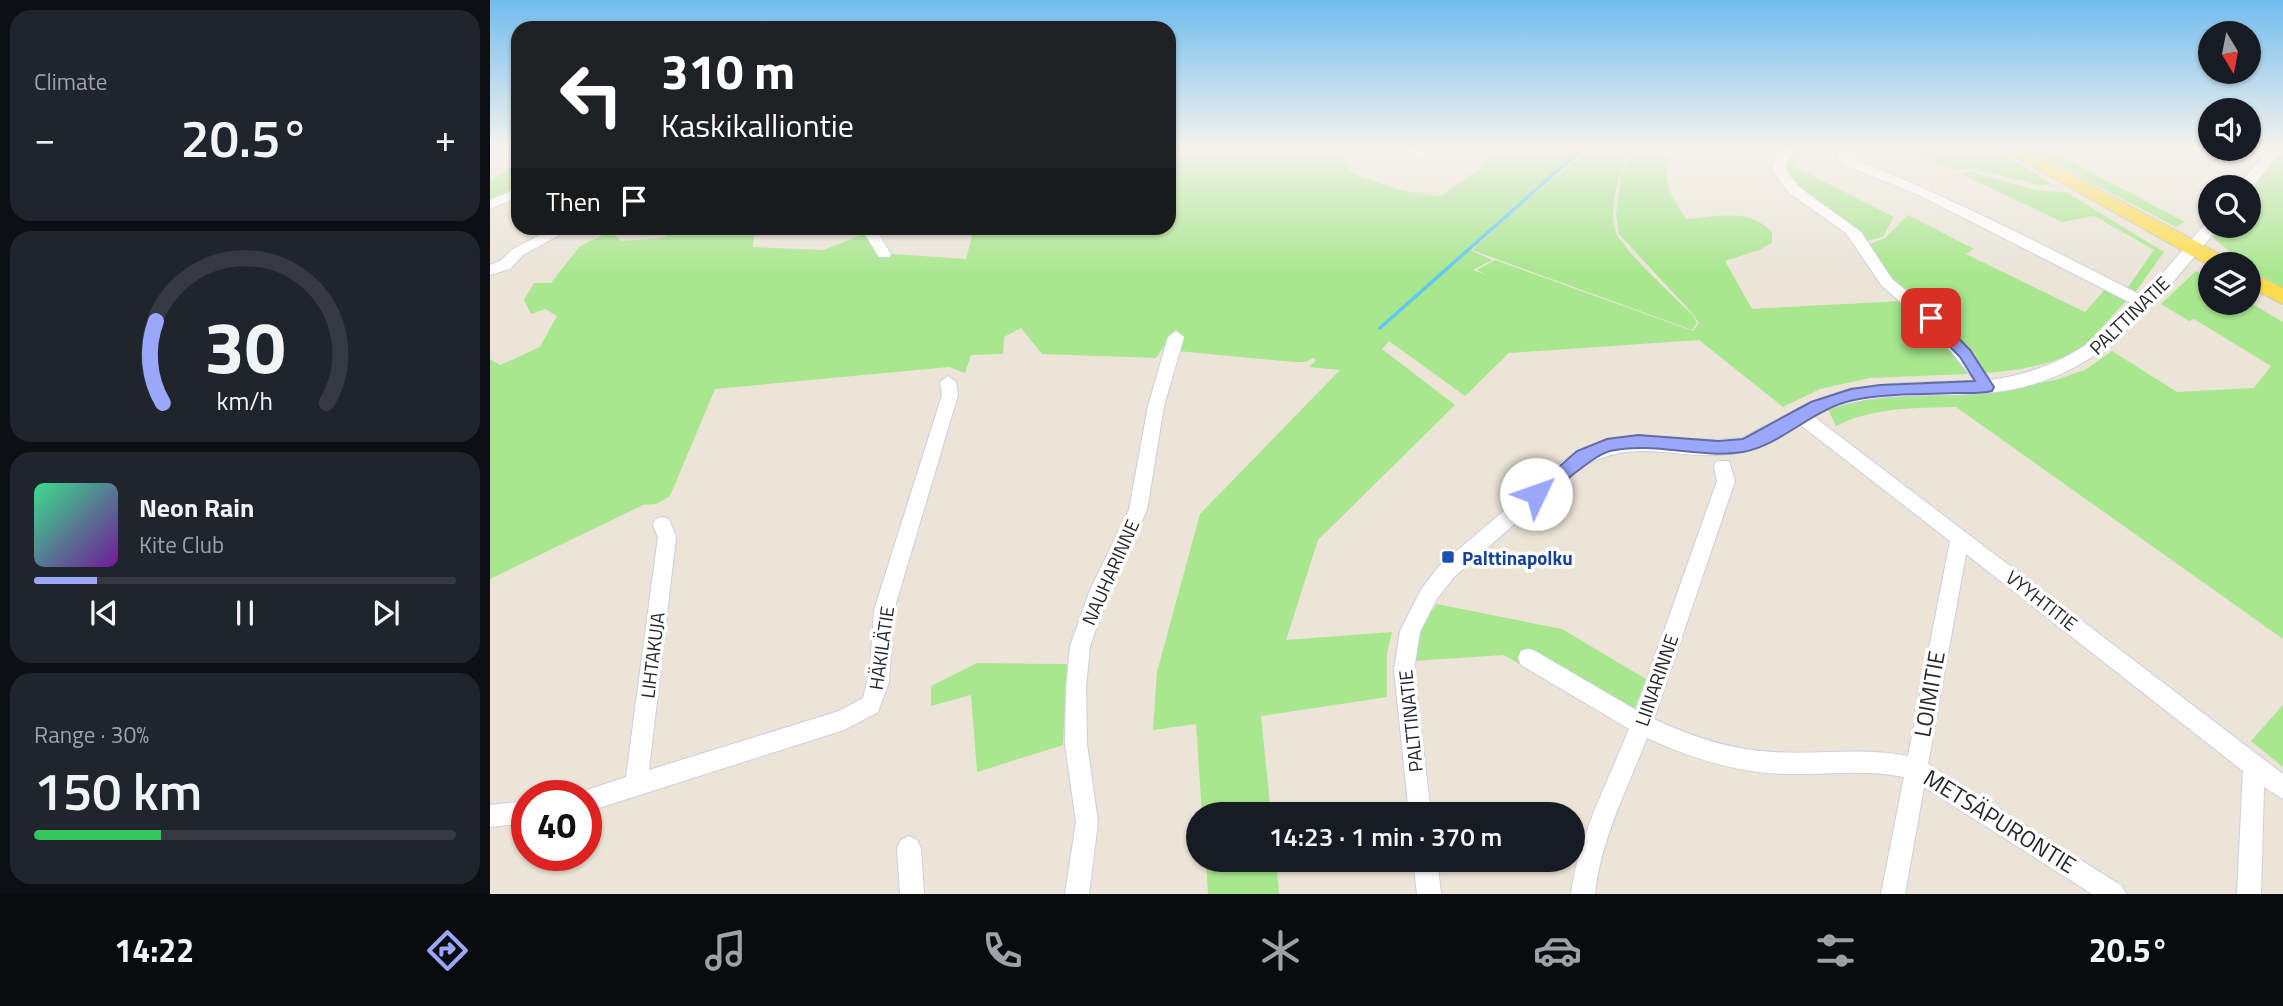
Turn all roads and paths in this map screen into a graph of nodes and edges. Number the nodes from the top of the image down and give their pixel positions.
1 (1796, 190) edge
2 (1918, 190) edge
3 (2085, 190) edge
4 (511, 195) edge
5 (511, 202) edge
6 (490, 205) edge
7 (490, 212) edge
8 (551, 235) edge
9 (872, 235) edge
10 (2202, 238) edge
11 (2194, 249) junction
12 (2200, 252) edge
13 (884, 254) dead end
14 (490, 270) edge
15 (2261, 285) edge
16 (2283, 297) edge
17 (2144, 303) junction
18 (1176, 337) dead end
19 (948, 382) dead end
20 (1987, 387) junction
21 (1800, 415) junction
22 (1723, 466) dead end
23 (662, 525) dead end
24 (1960, 536) junction
25 (1528, 657) dead end
26 (1641, 724) junction
27 (2254, 765) junction
28 (1915, 768) junction
29 (636, 785) junction
30 (2283, 788) edge
31 (602, 796) edge
32 (1419, 802) edge
33 (511, 814) edge
34 (490, 816) edge
35 (909, 848) dead end
36 (1426, 872) edge
37 (912, 894) edge
38 (1077, 894) edge
39 (1429, 894) edge
40 (1583, 894) edge
41 (1893, 894) edge
42 (2114, 894) edge
43 (2249, 894) edge

1 - 20 street
2 - 17 street
3 - 11 main road
4 - 6 street
5 - 7 street
8 - 14 street
9 - 13 street
10 - 11 street, PALTTINATIE
11 - 12 main road
11 - 17 street, PALTTINATIE
15 - 16 main road
17 - 20 street, PALTTINATIE
18 - 38 street, NAUHARINNE
19 - 29 street, HÄKILÄTIE
20 - 21 street, PALTTINATIE
21 - 24 street, VYYHTITIE
21 - 32 street, PALTTINATIE
22 - 26 street, LIINARINNE
23 - 29 street, LIHTAKUJA
24 - 27 street, VYYHTITIE
24 - 28 street, LOIMITIE
25 - 26 street, METSÄPURONTIE
26 - 28 street, METSÄPURONTIE
26 - 40 street, LIINARINNE
27 - 30 street, VYYHTITIE
27 - 43 street
28 - 41 street, LOIMITIE
28 - 42 street, METSÄPURONTIE
29 - 31 street, HÄKILÄTIE
33 - 34 street
35 - 37 street
36 - 39 street

